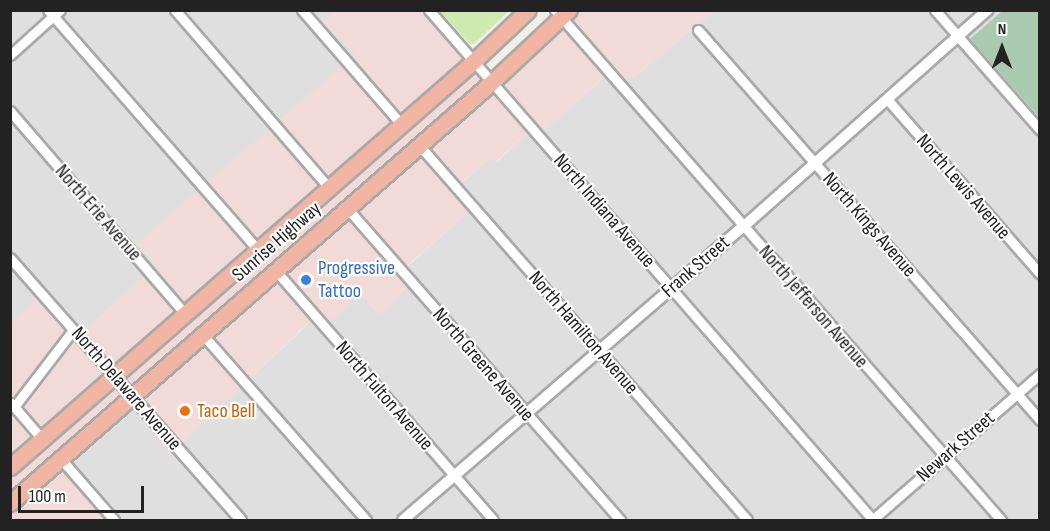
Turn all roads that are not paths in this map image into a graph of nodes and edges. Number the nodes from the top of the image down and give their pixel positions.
1 (175, 10) edge
2 (302, 10) edge
3 (429, 10) edge
4 (528, 10) edge
5 (935, 10) edge
6 (987, 10) edge
7 (54, 13) edge
8 (562, 13) edge
9 (698, 30) dead end
10 (957, 36) junction
11 (10, 55) edge
12 (474, 61) junction
13 (492, 82) junction
14 (887, 99) junction
15 (10, 111) edge
16 (401, 124) junction
17 (1040, 130) edge
18 (419, 145) junction
19 (813, 162) junction
20 (329, 188) junction
21 (347, 208) junction
22 (743, 227) junction
23 (258, 250) junction
24 (10, 258) edge
25 (276, 271) junction
26 (1040, 274) edge
27 (671, 288) junction
28 (185, 314) junction
29 (73, 330) junction
30 (203, 335) junction
31 (598, 351) junction
32 (1040, 374) edge
33 (114, 376) junction
34 (1016, 394) junction
35 (132, 397) junction
36 (12, 405) edge
37 (526, 414) junction
38 (1040, 420) edge
39 (42, 439) junction
40 (945, 456) junction
41 (61, 459) junction
42 (10, 467) edge
43 (454, 477) junction
44 (10, 503) edge
45 (114, 520) edge
46 (241, 520) edge
47 (366, 520) edge
48 (403, 520) edge
49 (493, 520) edge
50 (620, 520) edge
51 (747, 520) edge
52 (873, 520) edge
53 (1001, 520) edge

1 - 20 street
2 - 16 street
3 - 12 street, North Indiana Avenue
4 - 12 highway, Sunrise Highway
5 - 10 street
6 - 10 street, Frank Street
7 - 11 street
7 - 23 street
8 - 13 highway, Sunrise Highway
8 - 22 street, North Jefferson Avenue
9 - 19 street, North Kings Avenue
10 - 14 street, Frank Street
10 - 17 street
12 - 13 street, North Indiana Avenue
12 - 16 highway, Sunrise Highway
13 - 18 highway, Sunrise Highway
13 - 27 street, North Indiana Avenue
14 - 19 street, Frank Street
14 - 26 street, North Lewis Avenue
15 - 28 street, North Erie Avenue
16 - 20 highway, Sunrise Highway
18 - 21 highway, Sunrise Highway
18 - 31 street, North Hamilton Avenue
19 - 22 street, Frank Street
19 - 34 street, North Kings Avenue
20 - 23 highway, Sunrise Highway
21 - 25 highway, Sunrise Highway
21 - 37 street, North Greene Avenue
22 - 27 street, Frank Street
22 - 40 street, North Jefferson Avenue
23 - 28 highway, Sunrise Highway
24 - 29 street, North Delaware Avenue
25 - 30 highway, Sunrise Highway
25 - 43 street, North Fulton Avenue
27 - 31 street, Frank Street
27 - 52 street, North Indiana Avenue
28 - 33 highway, Sunrise Highway
29 - 33 street, North Delaware Avenue
29 - 36 street
30 - 35 highway, Sunrise Highway
30 - 47 street
31 - 37 street, Frank Street
31 - 51 street, North Hamilton Avenue
32 - 34 street, Newark Street
33 - 35 street, North Delaware Avenue
33 - 39 highway, Sunrise Highway
34 - 38 street, North Kings Avenue
34 - 40 street, Newark Street
35 - 41 highway, Sunrise Highway
35 - 46 street, North Delaware Avenue
36 - 39 street
37 - 43 street, Frank Street
37 - 50 street, North Greene Avenue
39 - 42 highway, Sunrise Highway
40 - 52 street, Newark Street
40 - 53 street, North Jefferson Avenue
41 - 44 highway, Sunrise Highway
41 - 45 street
43 - 48 street, Frank Street
43 - 49 street, North Fulton Avenue

